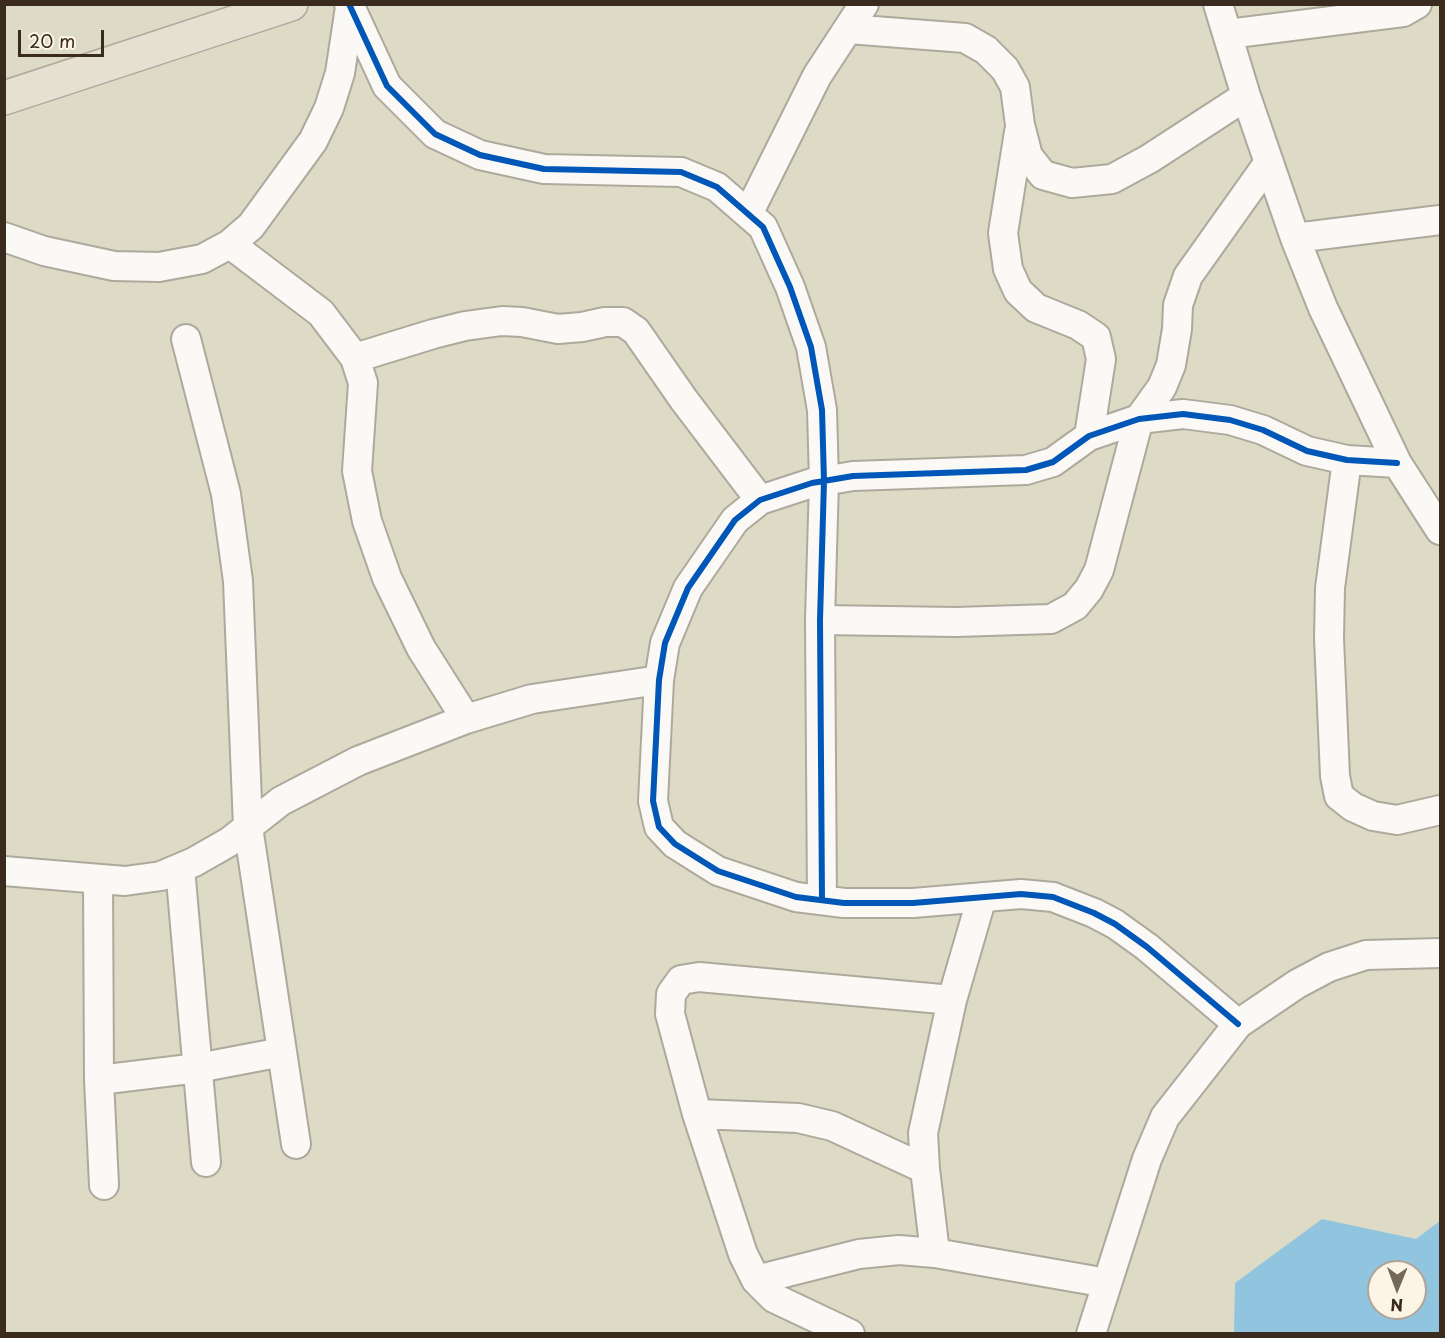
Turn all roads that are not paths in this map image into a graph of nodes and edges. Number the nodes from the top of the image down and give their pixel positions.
1 (291, 4) edge
2 (864, 4) edge
3 (1218, 4) edge
4 (1417, 4) edge
5 (350, 6) edge
6 (848, 29) junction
7 (1228, 34) junction
8 (1246, 96) junction
9 (4, 98) edge
10 (1020, 125) junction
11 (1269, 162) junction
12 (748, 214) junction
13 (1440, 220) edge
14 (4, 237) edge
15 (1295, 238) junction
16 (230, 243) junction
17 (186, 339) dead end
18 (355, 358) junction
19 (1139, 419) junction
20 (1089, 436) junction
21 (1347, 460) junction
22 (1397, 463) junction
23 (824, 481) junction
24 (760, 500) junction
25 (1440, 530) edge
26 (820, 620) junction
27 (659, 680) junction
28 (466, 719) junction
29 (1440, 810) edge
30 (248, 827) junction
31 (180, 868) junction
32 (4, 871) edge
33 (98, 879) junction
34 (982, 897) junction
35 (822, 900) junction
36 (1440, 953) edge
37 (952, 1000) junction
38 (1238, 1024) junction
39 (282, 1052) junction
40 (198, 1068) junction
41 (99, 1080) junction
42 (696, 1114) junction
43 (296, 1144) dead end
44 (206, 1161) dead end
45 (925, 1169) junction
46 (104, 1185) dead end
47 (935, 1253) junction
48 (756, 1280) junction
49 (1107, 1283) junction
50 (850, 1334) edge
51 (1091, 1334) edge

1 - 9 main road
2 - 6 street
3 - 7 street
4 - 7 street
5 - 12 street
5 - 16 street
6 - 10 street
6 - 12 street
7 - 8 street
8 - 10 street
8 - 11 street
10 - 20 street
11 - 15 street
11 - 19 street
12 - 23 street
13 - 15 street
14 - 16 street
15 - 22 street
16 - 18 street
17 - 30 street
18 - 24 street
18 - 28 street
19 - 20 street
19 - 21 street
19 - 26 street
20 - 23 street
21 - 22 street
21 - 29 street
22 - 25 street
23 - 24 street
23 - 26 street
24 - 27 street
26 - 35 street
27 - 28 street
27 - 35 street
28 - 30 street
30 - 31 street
30 - 39 street
31 - 33 street
31 - 40 street
32 - 33 street
33 - 41 street
34 - 35 street
34 - 37 street
34 - 38 street
36 - 38 street
37 - 42 street
37 - 45 street
38 - 49 street
39 - 40 street
39 - 43 street
40 - 41 street
40 - 44 street
41 - 46 street
42 - 45 street
42 - 48 street
45 - 47 street
47 - 48 street
47 - 49 street
48 - 50 street
49 - 51 street

